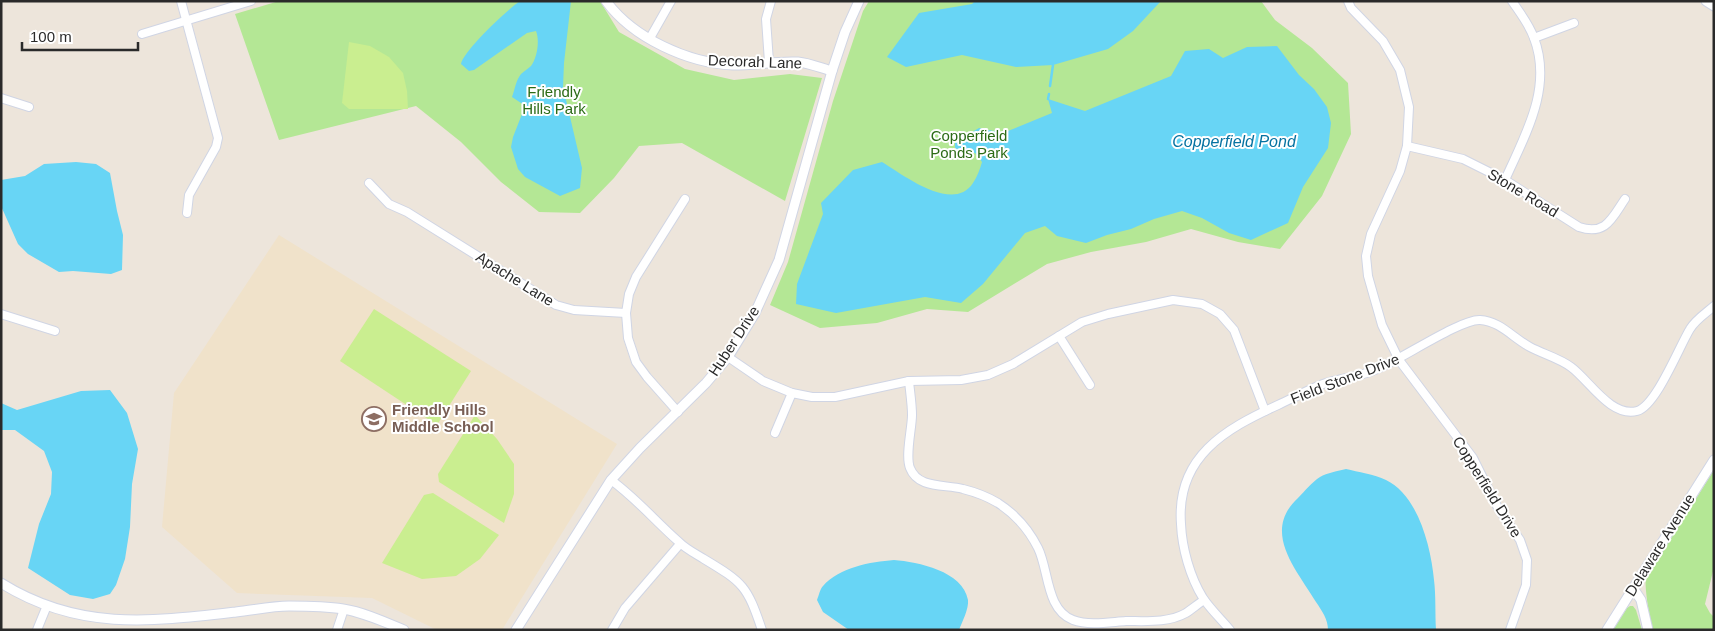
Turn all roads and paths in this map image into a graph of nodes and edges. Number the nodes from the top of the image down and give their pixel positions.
1 (181, 1) edge
2 (251, 1) edge
3 (606, 1) edge
4 (671, 1) edge
5 (771, 1) edge
6 (860, 1) edge
7 (1348, 1) edge
8 (1512, 1) edge
9 (1706, 1) edge
10 (1714, 6) edge
11 (186, 20) junction
12 (1574, 24) dead end
13 (142, 34) dead end
14 (650, 38) junction
15 (1534, 38) junction
16 (769, 62) junction
17 (832, 71) junction
18 (1, 98) edge
19 (29, 107) dead end
20 (1408, 146) junction
21 (1504, 180) junction
22 (369, 183) dead end
23 (686, 199) dead end
24 (1625, 199) dead end
25 (187, 213) dead end
26 (1714, 306) edge
27 (626, 313) junction
28 (1, 314) edge
29 (55, 331) dead end
30 (1059, 336) junction
31 (728, 356) junction
32 (1399, 360) junction
33 (909, 381) junction
34 (1090, 385) dead end
35 (792, 393) junction
36 (1265, 411) junction
37 (678, 412) junction
38 (775, 433) dead end
39 (1714, 460) edge
40 (611, 480) junction
41 (680, 544) junction
42 (1, 583) edge
43 (1633, 588) junction
44 (1204, 600) junction
45 (46, 608) junction
46 (344, 609) junction
47 (37, 630) edge
48 (337, 630) edge
49 (404, 630) edge
50 (516, 630) edge
51 (612, 630) edge
52 (762, 630) edge
53 (1230, 630) edge
54 (1510, 630) edge
55 (1606, 630) edge
56 (1648, 630) edge

1 - 11 street
2 - 11 street
3 - 14 street, Decorah Lane
4 - 14 street
5 - 16 street
6 - 17 street, Huber Drive
7 - 20 street, Copperfield Drive
8 - 15 street
9 - 10 street
11 - 13 street
11 - 25 street
12 - 15 street
14 - 16 street, Decorah Lane
15 - 21 street
16 - 17 street, Decorah Lane
17 - 31 street, Huber Drive
18 - 19 street
20 - 21 street, Stone Road
20 - 32 street, Copperfield Drive
21 - 24 street, Stone Road
22 - 27 street, Apache Lane
23 - 27 street
26 - 32 street, Field Stone Drive
27 - 37 street
28 - 29 street
30 - 33 street
30 - 34 street
30 - 36 street
31 - 35 street
31 - 37 street, Huber Drive
32 - 36 street, Field Stone Drive
32 - 54 street, Copperfield Drive
33 - 35 street
33 - 44 street
35 - 38 street
36 - 44 street, Field Stone Drive
37 - 40 street, Huber Drive
39 - 43 street, Delaware Avenue
40 - 41 street
40 - 50 street, Huber Drive
41 - 51 street
41 - 52 street
42 - 45 street
43 - 55 street, Delaware Avenue
43 - 56 street
44 - 53 street, Field Stone Drive
45 - 46 street
45 - 47 street
46 - 48 street
46 - 49 street

